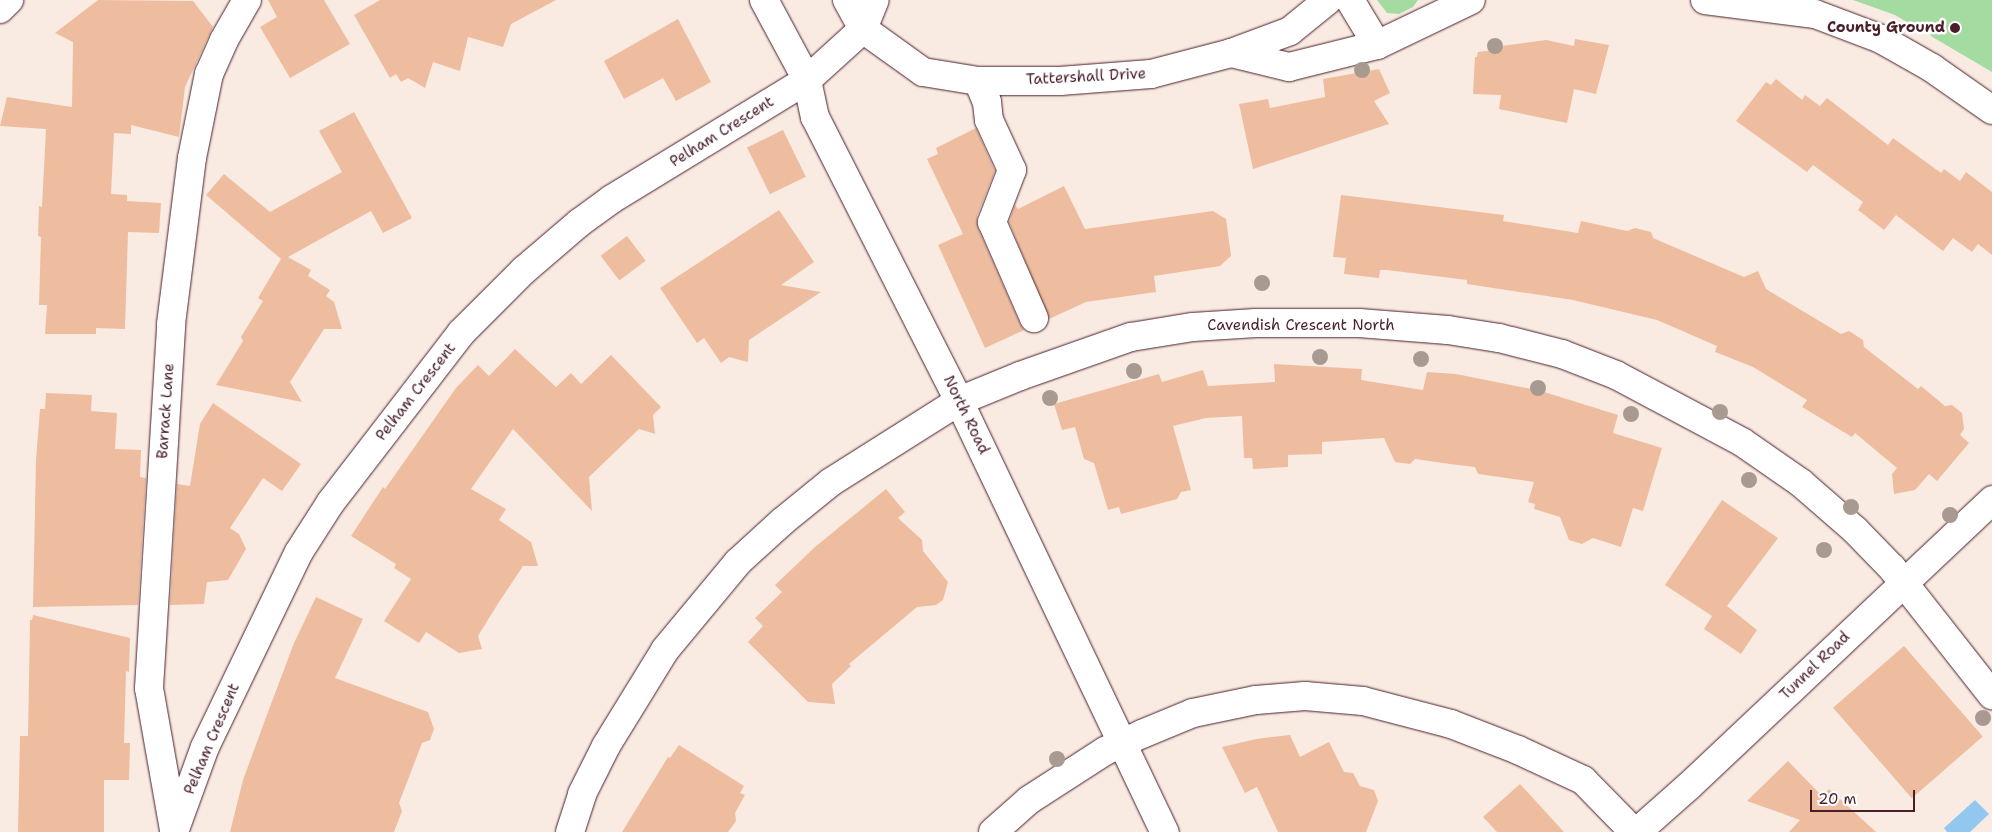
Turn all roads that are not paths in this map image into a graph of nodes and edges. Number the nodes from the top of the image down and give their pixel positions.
1 (10, 0) edge
2 (764, 0) edge
3 (847, 0) edge
4 (875, 0) edge
5 (1328, 0) edge
6 (1350, 0) edge
7 (1471, 0) edge
8 (1705, 0) edge
9 (238, 5) edge
10 (0, 8) edge
11 (863, 29) junction
12 (1377, 45) junction
13 (1231, 54) junction
14 (807, 80) junction
15 (978, 81) junction
16 (1992, 110) edge
17 (1034, 318) dead end
18 (959, 401) junction
19 (1992, 500) edge
20 (1903, 583) junction
21 (1992, 694) edge
22 (1122, 745) junction
23 (174, 832) edge
24 (570, 832) edge
25 (993, 832) edge
26 (1165, 832) edge
27 (1635, 832) edge

1 - 10 street
2 - 14 street, North Road
3 - 11 street, Tattershall Drive
4 - 11 street
5 - 13 street
6 - 12 street
7 - 12 street, Tattershall Drive
8 - 16 street
9 - 23 street, Barrack Lane
11 - 14 street
11 - 15 street, Tattershall Drive
12 - 13 street, Tattershall Drive
13 - 15 street, Tattershall Drive
14 - 18 street, North Road
14 - 23 street, Pelham Crescent
15 - 17 street
18 - 20 street, Cavendish Crescent North
18 - 22 street, North Road
18 - 24 street, Cavendish Crescent North
19 - 20 street, Tunnel Road
20 - 21 street, Cavendish Crescent North
20 - 27 street, Tunnel Road
22 - 25 street
22 - 26 street, North Road
22 - 27 street

